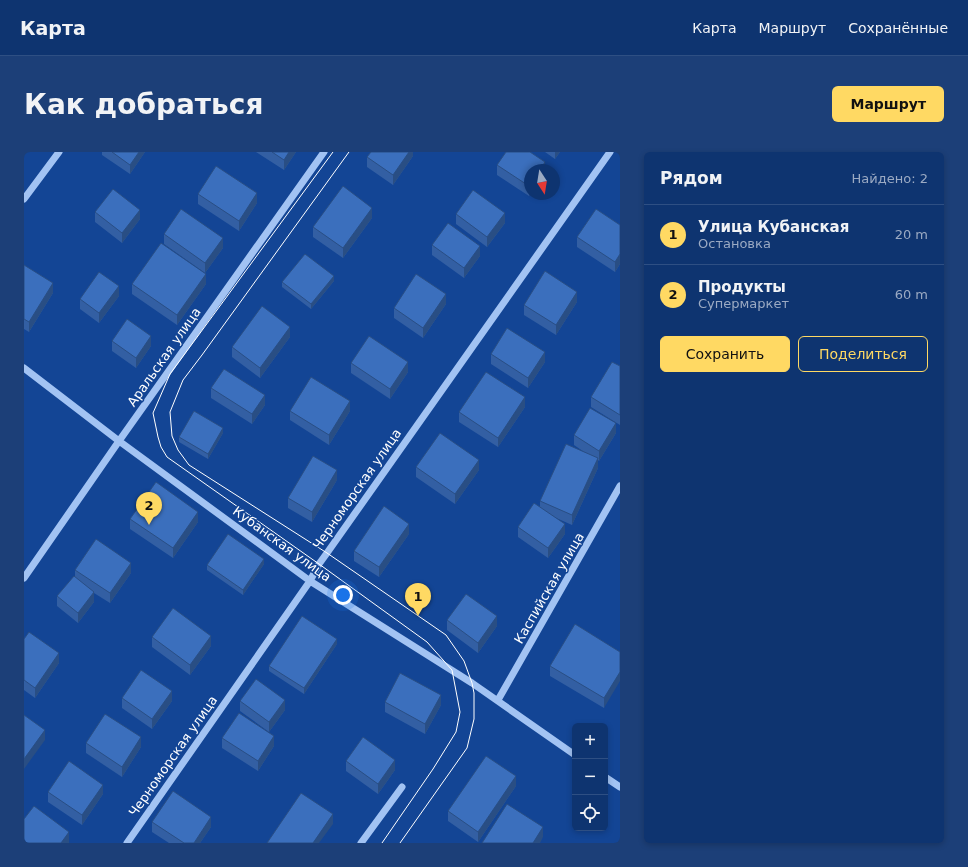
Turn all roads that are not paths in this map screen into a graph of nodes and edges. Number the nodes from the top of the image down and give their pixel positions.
1 (58, 152) edge
2 (324, 152) edge
3 (610, 152) edge
4 (24, 200) edge
5 (24, 368) edge
6 (119, 440) junction
7 (620, 486) edge
8 (24, 578) edge
9 (310, 581) junction
10 (498, 700) junction
11 (572, 753) edge
12 (608, 779) edge
13 (402, 787) dead end
14 (620, 787) edge
15 (127, 843) edge
16 (361, 843) edge

1 - 4 street
2 - 6 street, Аральская улица
3 - 9 street, Черноморская улица
5 - 6 street, Кубанская улица
6 - 8 street, Аральская улица
6 - 9 street, Кубанская улица
7 - 10 street, Каспийская улица
9 - 10 street, Кубанская улица
9 - 15 street, Черноморская улица
10 - 11 street, Кубанская улица
12 - 14 street
13 - 16 street

